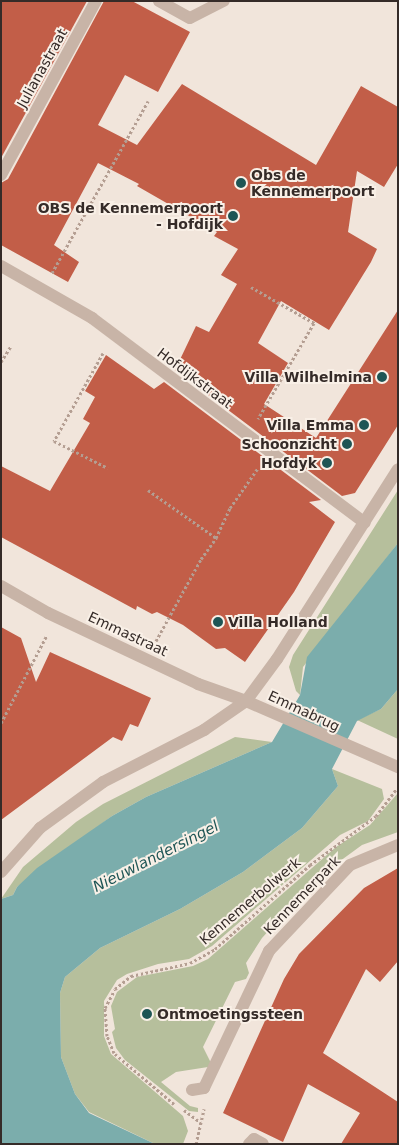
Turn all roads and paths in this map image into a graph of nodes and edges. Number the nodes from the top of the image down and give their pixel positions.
1 (96, 1) edge
2 (159, 1) edge
3 (224, 1) edge
4 (148, 101) dead end
5 (1, 175) edge
6 (1, 266) edge
7 (251, 287) dead end
8 (42, 289) junction
9 (116, 336) junction
10 (11, 346) dead end
11 (1, 362) edge
12 (247, 436) junction
13 (269, 452) junction
14 (108, 468) dead end
15 (398, 469) edge
16 (148, 490) dead end
17 (364, 523) junction
18 (216, 538) junction
19 (1, 586) edge
20 (50, 629) dead end
21 (148, 660) junction
22 (246, 701) junction
23 (1, 723) edge
24 (398, 768) edge
25 (398, 788) edge
26 (398, 845) edge
27 (1, 872) edge
28 (192, 1090) dead end
29 (196, 1144) edge
30 (249, 1144) edge
31 (263, 1144) edge

1 - 5 street, Julianastraat
2 - 3 street
4 - 8 path
6 - 8 street, Hofdijkstraat
7 - 12 path
8 - 9 street, Hofdijkstraat
9 - 12 street, Hofdijkstraat
9 - 14 path
10 - 11 path
12 - 13 street, Hofdijkstraat
13 - 17 street, Hofdijkstraat
13 - 18 path
15 - 17 street
16 - 18 path
17 - 22 street
18 - 21 path
19 - 21 street, Emmastraat
20 - 23 path
21 - 22 street, Emmastraat
22 - 24 street, Emmabrug
22 - 27 street
25 - 29 path, Kennemerbolwerk
26 - 28 street, Kennemerpark
30 - 31 street

